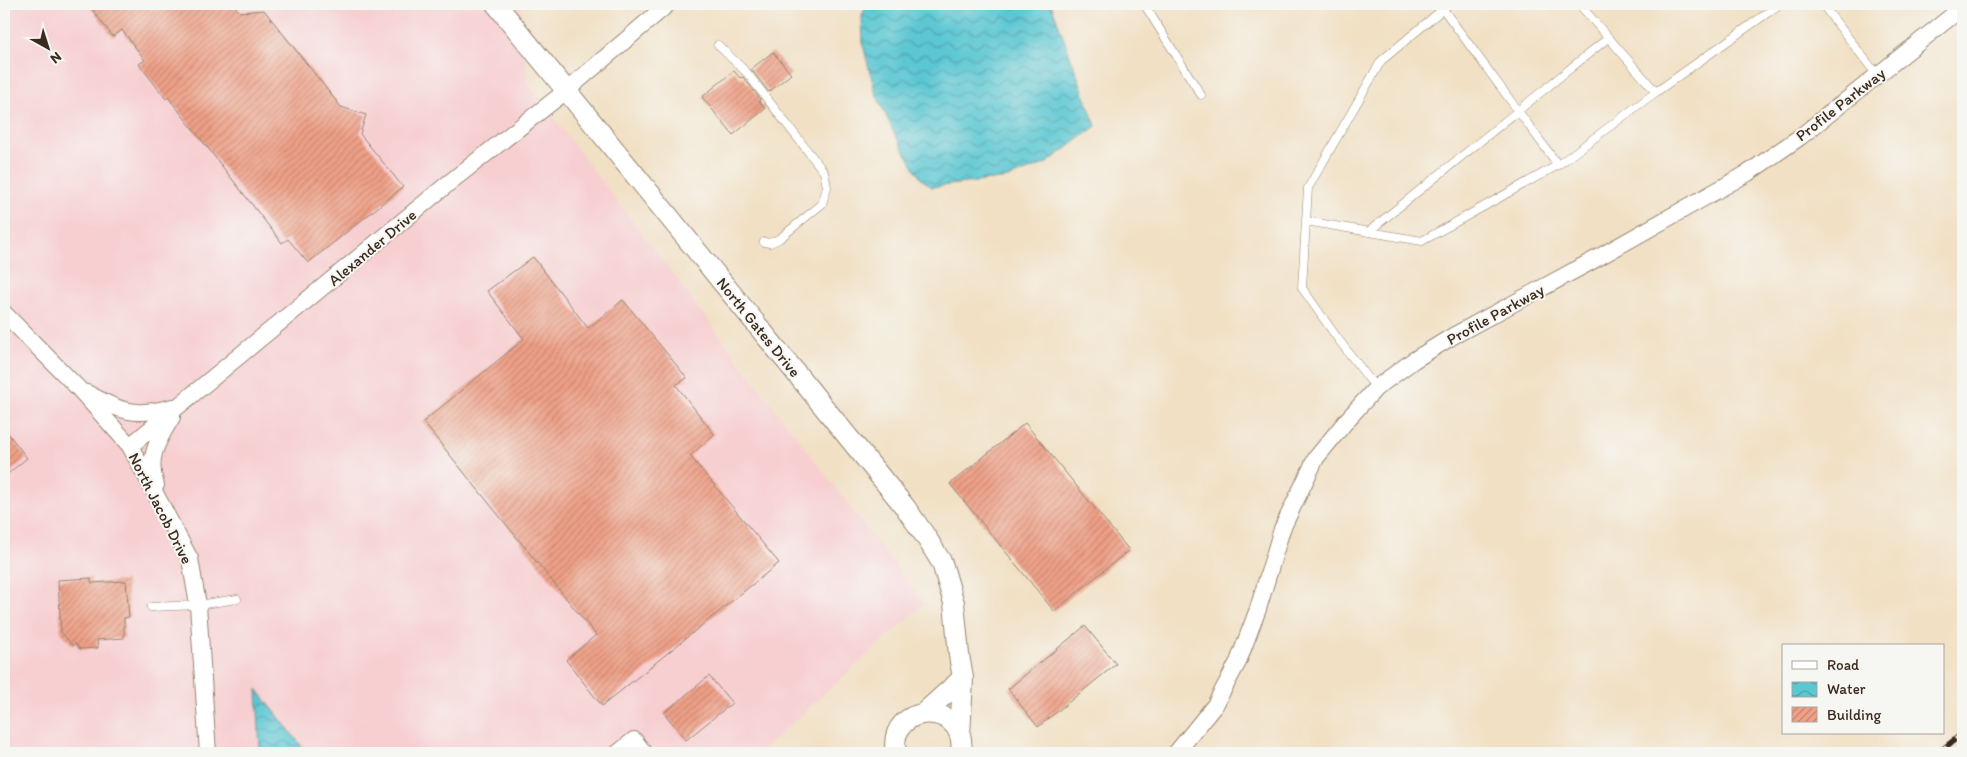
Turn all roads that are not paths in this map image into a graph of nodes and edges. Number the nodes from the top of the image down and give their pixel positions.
1 (496, 4) edge
2 (668, 4) edge
3 (1144, 4) edge
4 (1579, 4) edge
5 (1780, 4) edge
6 (1822, 4) edge
7 (1446, 6) edge
8 (1963, 6) edge
9 (1608, 38) junction
10 (718, 45) dead end
11 (1878, 75) junction
12 (566, 91) junction
13 (1656, 92) junction
14 (1201, 95) dead end
15 (1518, 111) junction
16 (1558, 165) junction
17 (1306, 221) junction
18 (1368, 232) junction
19 (764, 242) dead end
20 (4, 313) edge
21 (1376, 388) junction
22 (78, 389) junction
23 (180, 405) junction
24 (130, 446) junction
25 (170, 518) junction
26 (237, 600) dead end
27 (198, 605) junction
28 (151, 607) dead end
29 (963, 678) junction
30 (924, 713) junction
31 (961, 749) edge
32 (894, 751) edge
33 (208, 753) edge
34 (618, 753) edge
35 (644, 753) edge
36 (1176, 753) edge

1 - 12 street, North Gates Drive
2 - 12 street, Alexander Drive
3 - 14 lane
4 - 9 lane
5 - 13 lane
6 - 11 lane
7 - 15 lane
7 - 17 lane
8 - 11 street, Profile Parkway
9 - 13 lane
9 - 15 lane
10 - 19 lane
11 - 21 street, Profile Parkway
12 - 23 street, Alexander Drive
12 - 29 street, North Gates Drive
13 - 16 lane
15 - 16 lane
15 - 18 lane
16 - 18 lane
17 - 18 lane
17 - 21 lane
20 - 22 street, North Jacob Drive
21 - 36 street, Profile Parkway
22 - 23 street, Alexander Drive
22 - 24 street, North Jacob Drive
23 - 24 street, Alexander Drive
23 - 25 street, Alexander Drive
24 - 25 street, North Jacob Drive
25 - 27 street, North Jacob Drive
26 - 27 lane
27 - 28 lane
27 - 33 street, North Jacob Drive
29 - 30 street
29 - 31 street, North Gates Drive
30 - 31 street
30 - 32 street
34 - 35 street

